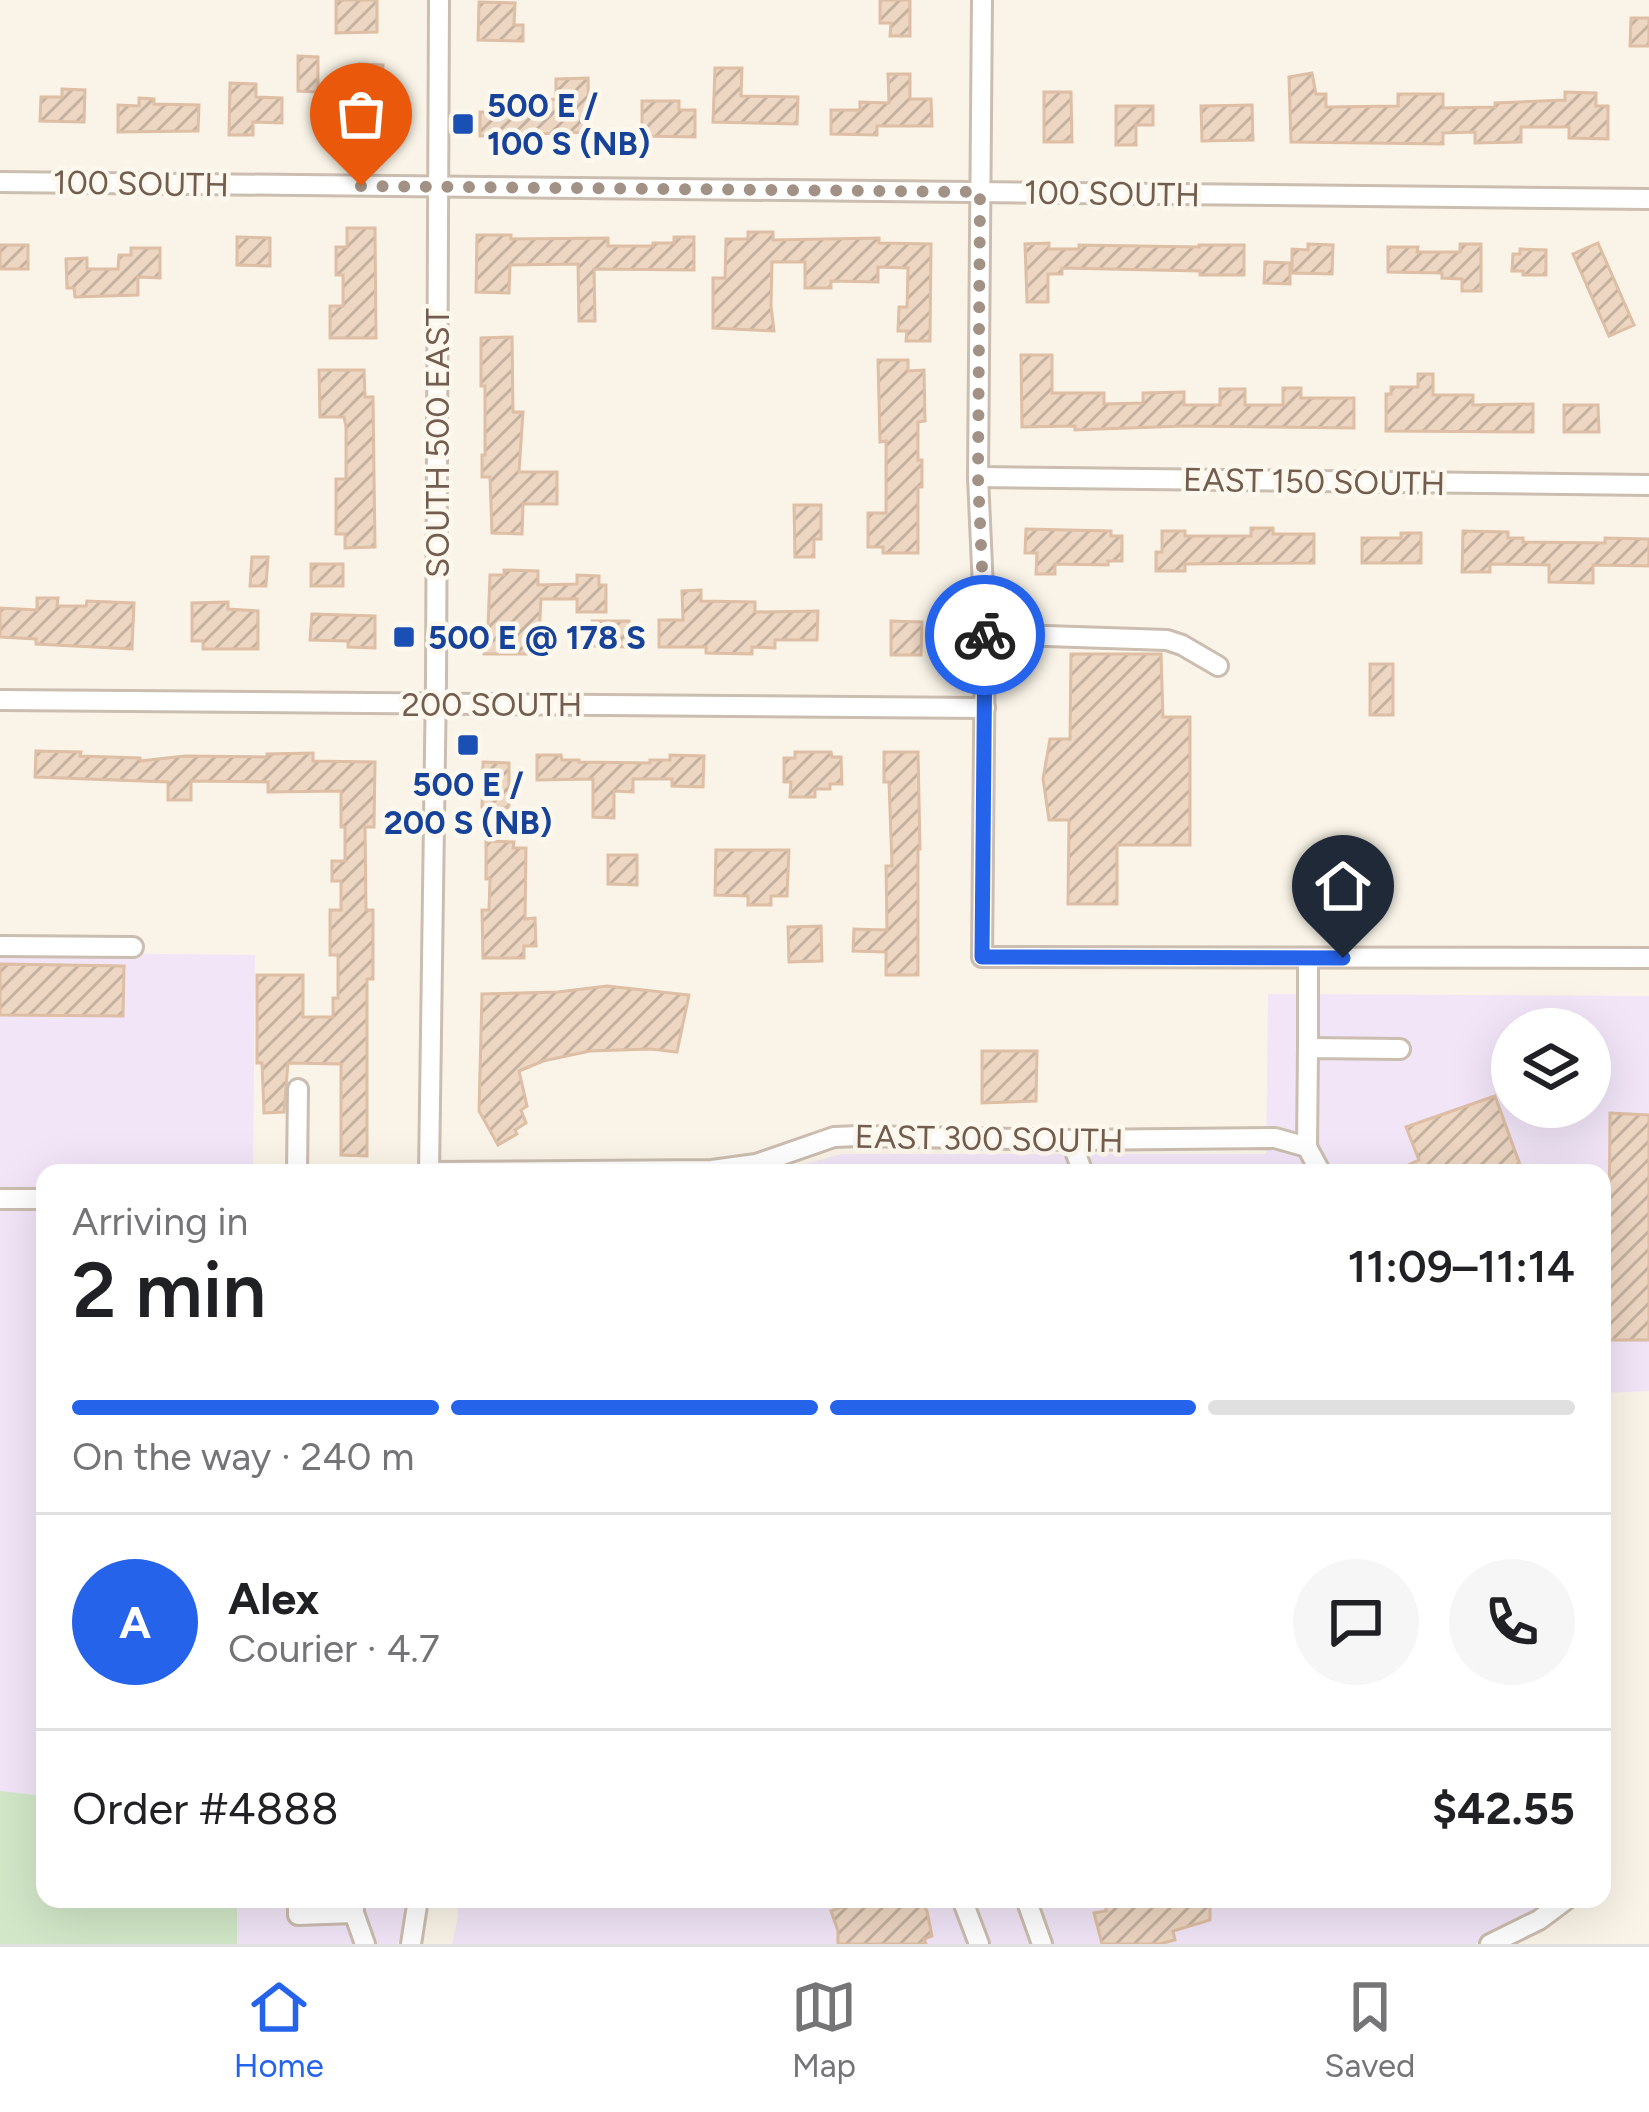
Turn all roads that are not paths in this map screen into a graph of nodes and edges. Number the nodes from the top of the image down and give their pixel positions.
1 (439, 0) edge
2 (982, 0) edge
3 (0, 182) edge
4 (438, 187) junction
5 (980, 192) junction
6 (1648, 202) edge
7 (978, 477) junction
8 (1649, 485) edge
9 (985, 634) junction
10 (1218, 665) dead end
11 (0, 700) edge
12 (436, 703) junction
13 (985, 708) junction
14 (0, 946) edge
15 (134, 947) dead end
16 (1308, 958) junction
17 (1649, 958) edge
18 (1308, 1048) junction
19 (1400, 1048) dead end
20 (298, 1089) dead end
21 (1071, 1140) junction
22 (1307, 1147) junction
23 (297, 1164) edge
24 (429, 1164) edge
25 (756, 1164) edge
26 (1080, 1164) edge
27 (1317, 1164) edge
28 (0, 1199) edge
29 (36, 1199) edge
30 (298, 1908) edge
31 (342, 1908) edge
32 (355, 1908) edge
33 (417, 1908) edge
34 (965, 1908) edge
35 (1029, 1908) edge
36 (1555, 1908) edge
37 (365, 1944) edge
38 (411, 1944) edge
39 (979, 1944) edge
40 (1042, 1944) edge
41 (1490, 1944) edge

1 - 4 street, SOUTH 500 EAST
2 - 5 street
3 - 4 street, 100 SOUTH
4 - 5 street, 100 SOUTH
4 - 12 street, SOUTH 500 EAST
5 - 6 street, 100 SOUTH
5 - 7 street
7 - 8 street, EAST 150 SOUTH
7 - 9 street
9 - 10 street
9 - 13 street
11 - 12 street, 200 SOUTH
12 - 13 street, 200 SOUTH
12 - 24 street, SOUTH 500 EAST
13 - 16 street
14 - 15 street
16 - 17 street
16 - 18 street
18 - 19 street
18 - 22 street
20 - 23 street
21 - 22 street, EAST 300 SOUTH
21 - 25 street, EAST 300 SOUTH
21 - 26 street
22 - 27 street
28 - 29 street
30 - 31 street
32 - 37 street
33 - 38 street
34 - 39 street
35 - 40 street
36 - 41 street

